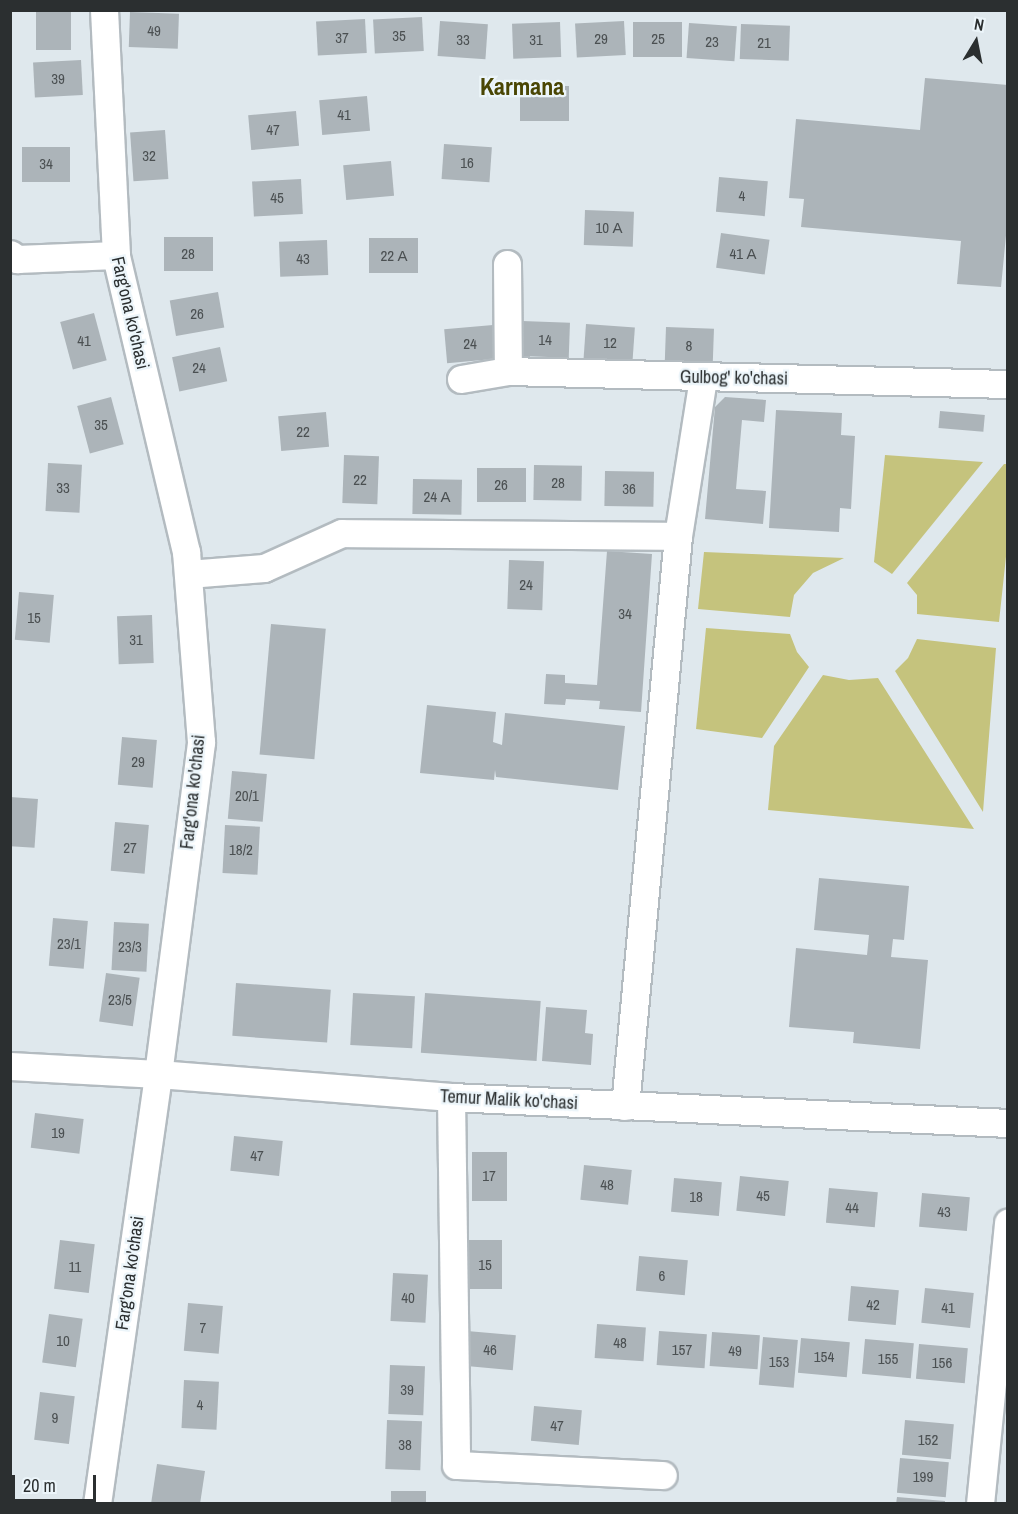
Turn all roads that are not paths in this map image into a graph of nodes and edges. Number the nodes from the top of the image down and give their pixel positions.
1 (104, 10) edge
2 (10, 254) edge
3 (116, 255) junction
4 (507, 264) dead end
5 (508, 371) junction
6 (703, 378) junction
7 (461, 379) dead end
8 (1008, 384) edge
9 (678, 536) junction
10 (188, 574) junction
11 (10, 1066) edge
12 (158, 1074) junction
13 (451, 1097) junction
14 (625, 1106) junction
15 (1008, 1123) edge
16 (1008, 1222) edge
17 (663, 1475) dead end
18 (97, 1503) edge
19 (980, 1503) edge

1 - 3 street, Farg'ona ko'chasi
2 - 3 street
3 - 10 street, Farg'ona ko'chasi
4 - 5 street
5 - 6 street, Gulbog' ko'chasi
5 - 7 street, Gulbog' ko'chasi
6 - 8 street, Gulbog' ko'chasi
6 - 9 street
9 - 10 street
9 - 14 street
10 - 12 street, Farg'ona ko'chasi
11 - 12 street, Temur Malik ko'chasi
12 - 13 street, Temur Malik ko'chasi
12 - 18 street, Farg'ona ko'chasi
13 - 14 street, Temur Malik ko'chasi
13 - 17 street
14 - 15 street, Temur Malik ko'chasi
16 - 19 street

